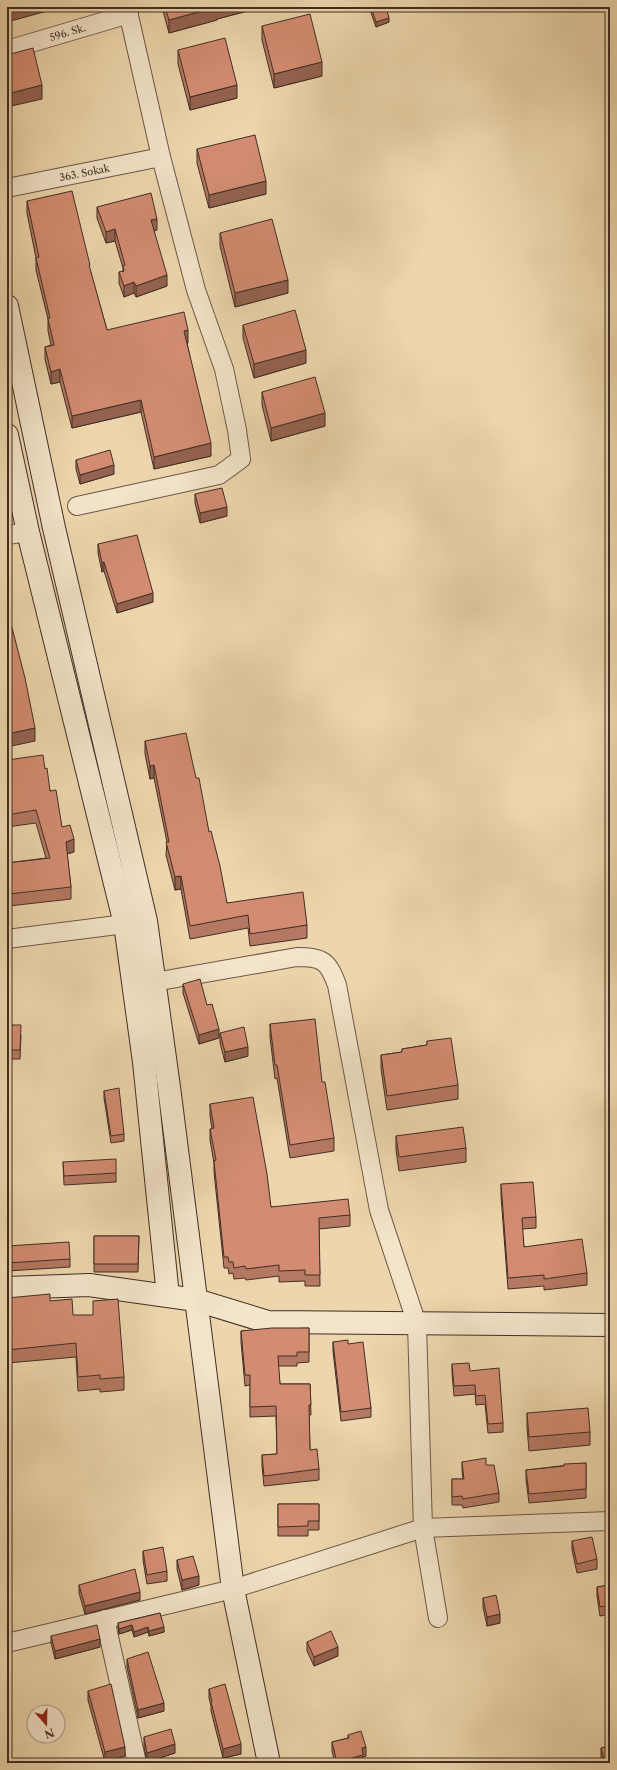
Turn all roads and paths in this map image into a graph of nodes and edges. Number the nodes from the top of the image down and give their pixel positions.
1 (128, 11) edge
2 (7, 50) edge
3 (161, 157) junction
4 (7, 188) edge
5 (7, 306) edge
6 (7, 435) edge
7 (77, 506) dead end
8 (17, 533) edge
9 (125, 924) junction
10 (7, 939) edge
11 (154, 982) junction
12 (7, 1288) edge
13 (168, 1296) junction
14 (196, 1300) junction
15 (417, 1324) junction
16 (610, 1325) edge
17 (610, 1521) edge
18 (423, 1528) junction
19 (233, 1589) junction
20 (438, 1618) dead end
21 (105, 1619) junction
22 (7, 1643) edge
23 (138, 1763) edge
24 (269, 1763) edge

1 - 2 street, 596. Sk.
1 - 3 street
3 - 4 street, 363. Sokak
3 - 7 street
5 - 11 street
6 - 8 street
8 - 9 street
9 - 10 street
9 - 13 street
11 - 14 street
11 - 15 street
12 - 13 street
13 - 14 street
14 - 15 street
14 - 19 street
15 - 16 street
15 - 18 street
17 - 18 street
18 - 19 street
18 - 20 street
19 - 21 street
19 - 24 street
21 - 22 street
21 - 23 street

